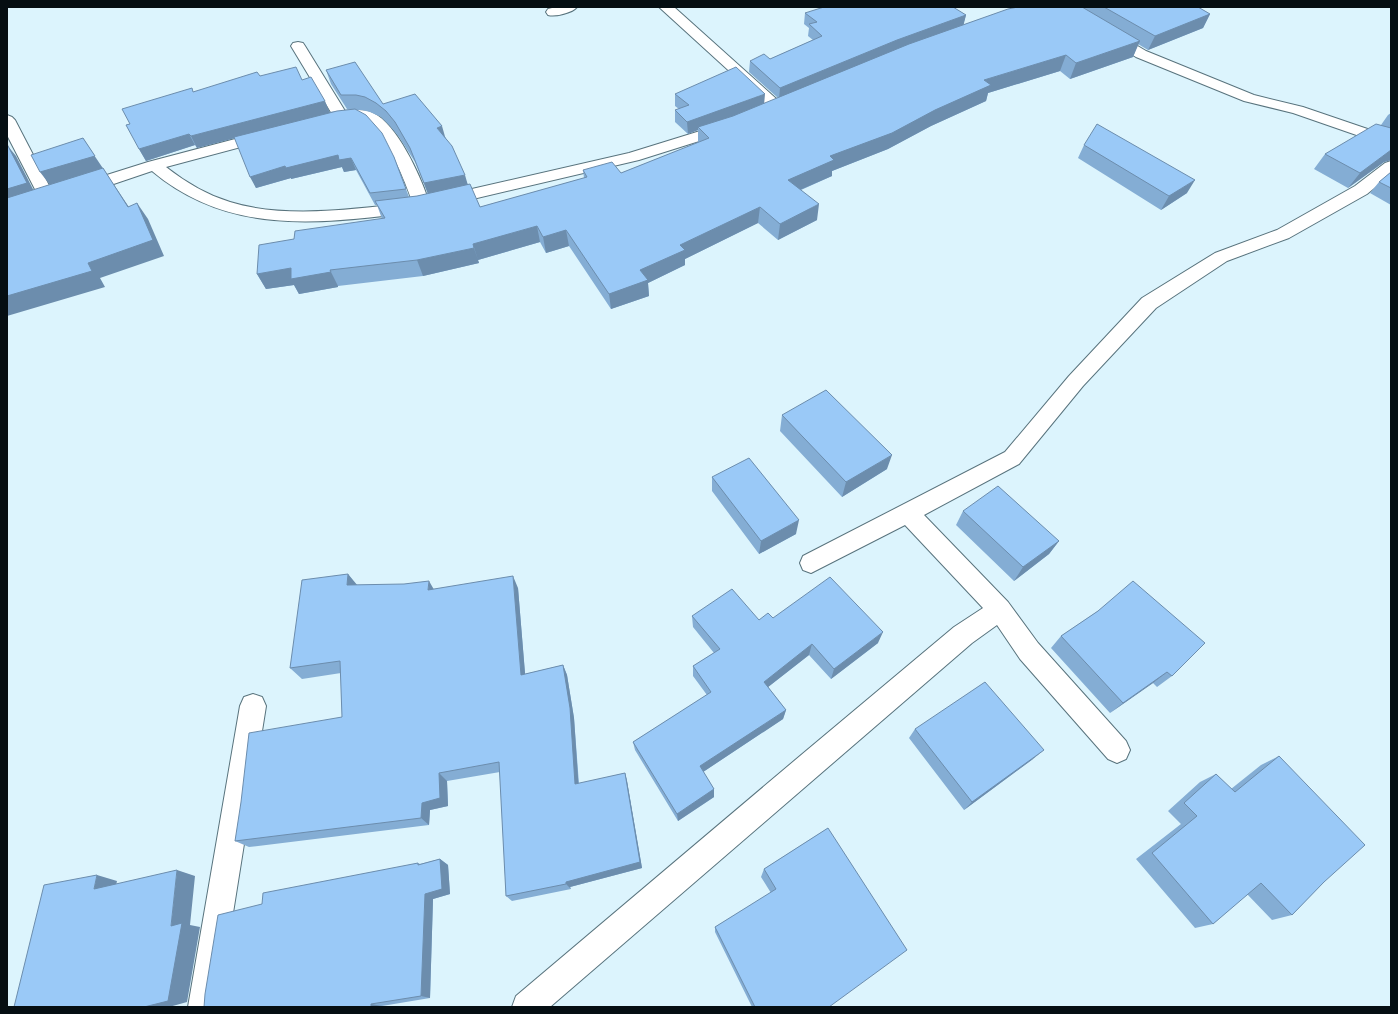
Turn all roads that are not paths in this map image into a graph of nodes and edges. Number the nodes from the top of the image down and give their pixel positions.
1 (570, 7) edge
2 (666, 7) edge
3 (1063, 7) edge
4 (553, 12) dead end
5 (298, 46) dead end
6 (792, 101) edge
7 (777, 107) junction
8 (763, 113) edge
9 (341, 116) junction
10 (7, 120) edge
11 (326, 120) edge
12 (741, 122) edge
13 (282, 132) edge
14 (1391, 142) edge
15 (154, 165) junction
16 (1391, 166) edge
17 (422, 206) junction
18 (908, 513) junction
19 (811, 563) dead end
20 (1000, 610) junction
21 (253, 706) dead end
22 (1117, 750) dead end
23 (203, 1007) edge
24 (526, 1007) edge

1 - 4 street
2 - 7 street
3 - 14 street
5 - 9 street
6 - 7 street
7 - 8 street
9 - 11 street
9 - 17 street
10 - 15 street
12 - 17 street
13 - 15 street
15 - 17 street
16 - 18 street
18 - 19 street
18 - 20 street
20 - 22 street
20 - 24 street
21 - 23 street

